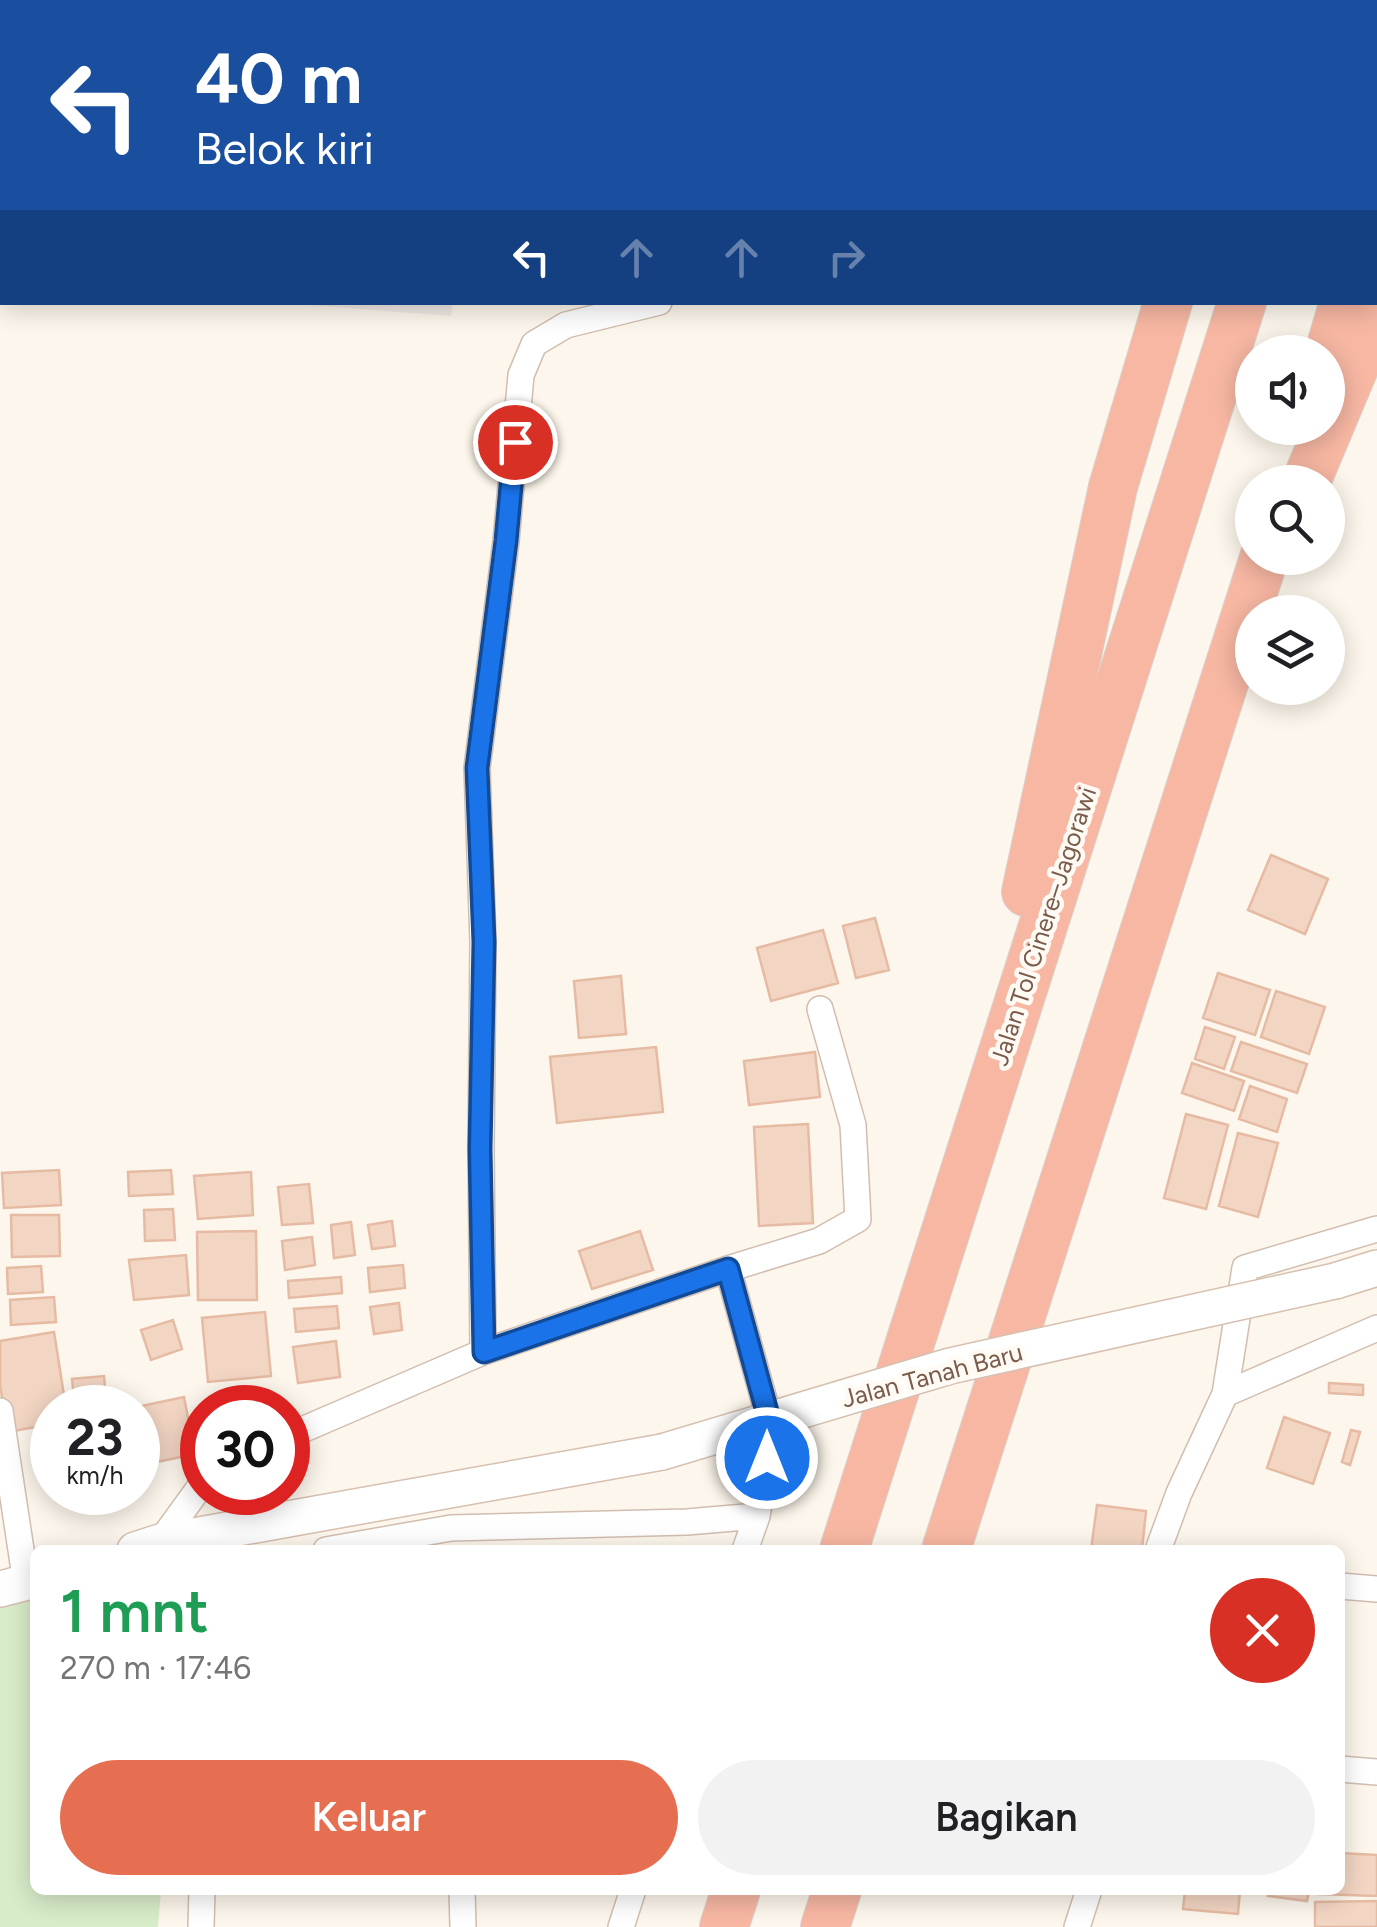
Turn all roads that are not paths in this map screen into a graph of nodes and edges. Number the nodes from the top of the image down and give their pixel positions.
1 (647, 305) edge
2 (1167, 305) edge
3 (1241, 305) edge
4 (1343, 305) edge
5 (1377, 313) edge
6 (1334, 335) edge
7 (1313, 465) edge
8 (1259, 575) edge
9 (1268, 575) edge
10 (1231, 662) junction
11 (820, 1009) dead end
12 (967, 1164) junction
13 (1377, 1229) edge
14 (1377, 1268) edge
15 (728, 1269) junction
16 (1377, 1328) edge
17 (484, 1352) junction
18 (1226, 1394) junction
19 (0, 1411) edge
20 (310, 1427) edge
21 (181, 1515) edge
22 (757, 1516) junction
23 (452, 1539) edge
24 (160, 1545) edge
25 (172, 1545) edge
26 (383, 1545) edge
27 (747, 1545) edge
28 (846, 1545) edge
29 (948, 1545) edge
30 (1160, 1545) edge
31 (20, 1584) edge
32 (1345, 1586) edge
33 (1377, 1589) edge
34 (1345, 1769) edge
35 (1377, 1772) edge
36 (202, 1895) edge
37 (462, 1895) edge
38 (631, 1895) edge
39 (734, 1895) edge
40 (835, 1895) edge
41 (1087, 1895) edge
42 (201, 1927) edge
43 (463, 1927) edge
44 (621, 1927) edge
45 (724, 1927) edge
46 (825, 1927) edge
47 (1077, 1927) edge

1 - 17 street
2 - 12 highway
3 - 12 highway, Jalan Tol Cinere–Jagorawi
4 - 6 highway
5 - 7 highway
8 - 10 highway
9 - 10 highway
10 - 29 highway
11 - 15 street
12 - 28 highway, Jalan Tol Cinere–Jagorawi
13 - 18 street
14 - 25 main road, Jalan Tanah Baru, bridge
15 - 17 street
15 - 22 street
16 - 18 street
17 - 20 street
18 - 30 street
19 - 31 street
21 - 24 street
22 - 23 street
22 - 27 street
23 - 26 street
32 - 33 street
34 - 35 street
36 - 42 street
37 - 43 street
38 - 44 street
39 - 45 highway
40 - 46 highway
41 - 47 street

